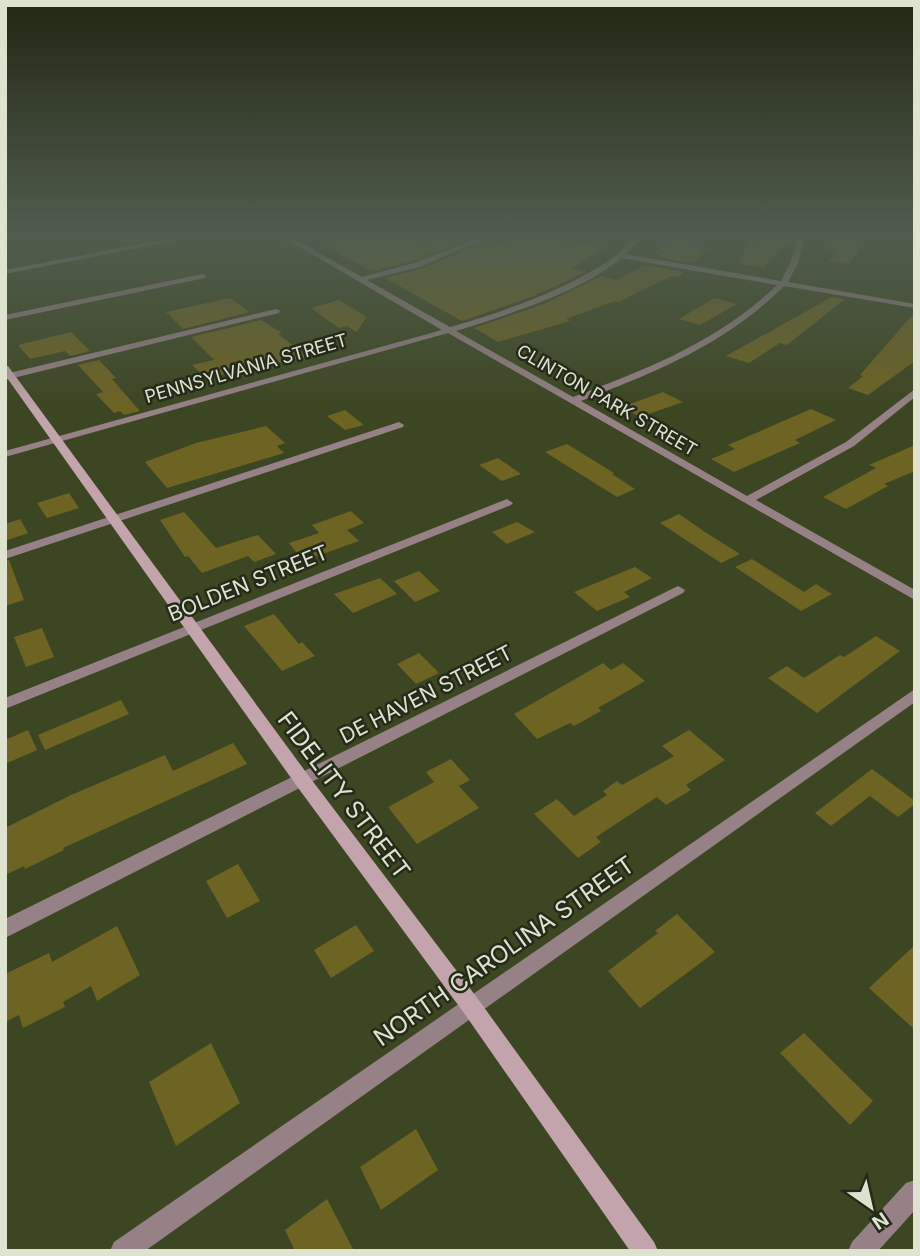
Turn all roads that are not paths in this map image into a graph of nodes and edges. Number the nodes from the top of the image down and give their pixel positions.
1 (119, 294) edge
2 (384, 294) edge
3 (550, 294) edge
4 (771, 294) edge
5 (844, 294) edge
6 (915, 306) edge
7 (276, 311) dead end
8 (5, 318) edge
9 (447, 330) junction
10 (7, 373) edge
11 (915, 393) edge
12 (572, 401) junction
13 (400, 425) dead end
14 (58, 439) junction
15 (5, 454) edge
16 (748, 500) junction
17 (507, 503) dead end
18 (114, 520) junction
19 (5, 555) edge
20 (678, 590) dead end
21 (915, 596) edge
22 (192, 628) junction
23 (915, 694) edge
24 (5, 704) edge
25 (302, 780) junction
26 (5, 929) edge
27 (471, 1006) junction
28 (915, 1192) edge
29 (123, 1251) edge
30 (645, 1251) edge
31 (861, 1251) edge

1 - 8 street
2 - 9 street, CLINTON PARK STREET
3 - 9 street, PENNSYLVANIA STREET
4 - 12 street
5 - 6 street
7 - 10 street
9 - 12 street, CLINTON PARK STREET
9 - 14 street, PENNSYLVANIA STREET
10 - 14 main road, FIDELITY STREET
11 - 16 street
12 - 16 street, CLINTON PARK STREET
13 - 18 street
14 - 15 street, PENNSYLVANIA STREET
14 - 18 main road, FIDELITY STREET
16 - 21 street, CLINTON PARK STREET
17 - 22 street, BOLDEN STREET
18 - 19 street
18 - 22 main road, FIDELITY STREET
20 - 25 street, DE HAVEN STREET
22 - 24 street, BOLDEN STREET
22 - 25 main road, FIDELITY STREET
23 - 27 street, NORTH CAROLINA STREET
25 - 26 street, DE HAVEN STREET
25 - 27 main road, FIDELITY STREET
27 - 29 street, NORTH CAROLINA STREET
27 - 30 main road, FIDELITY STREET
28 - 31 street

